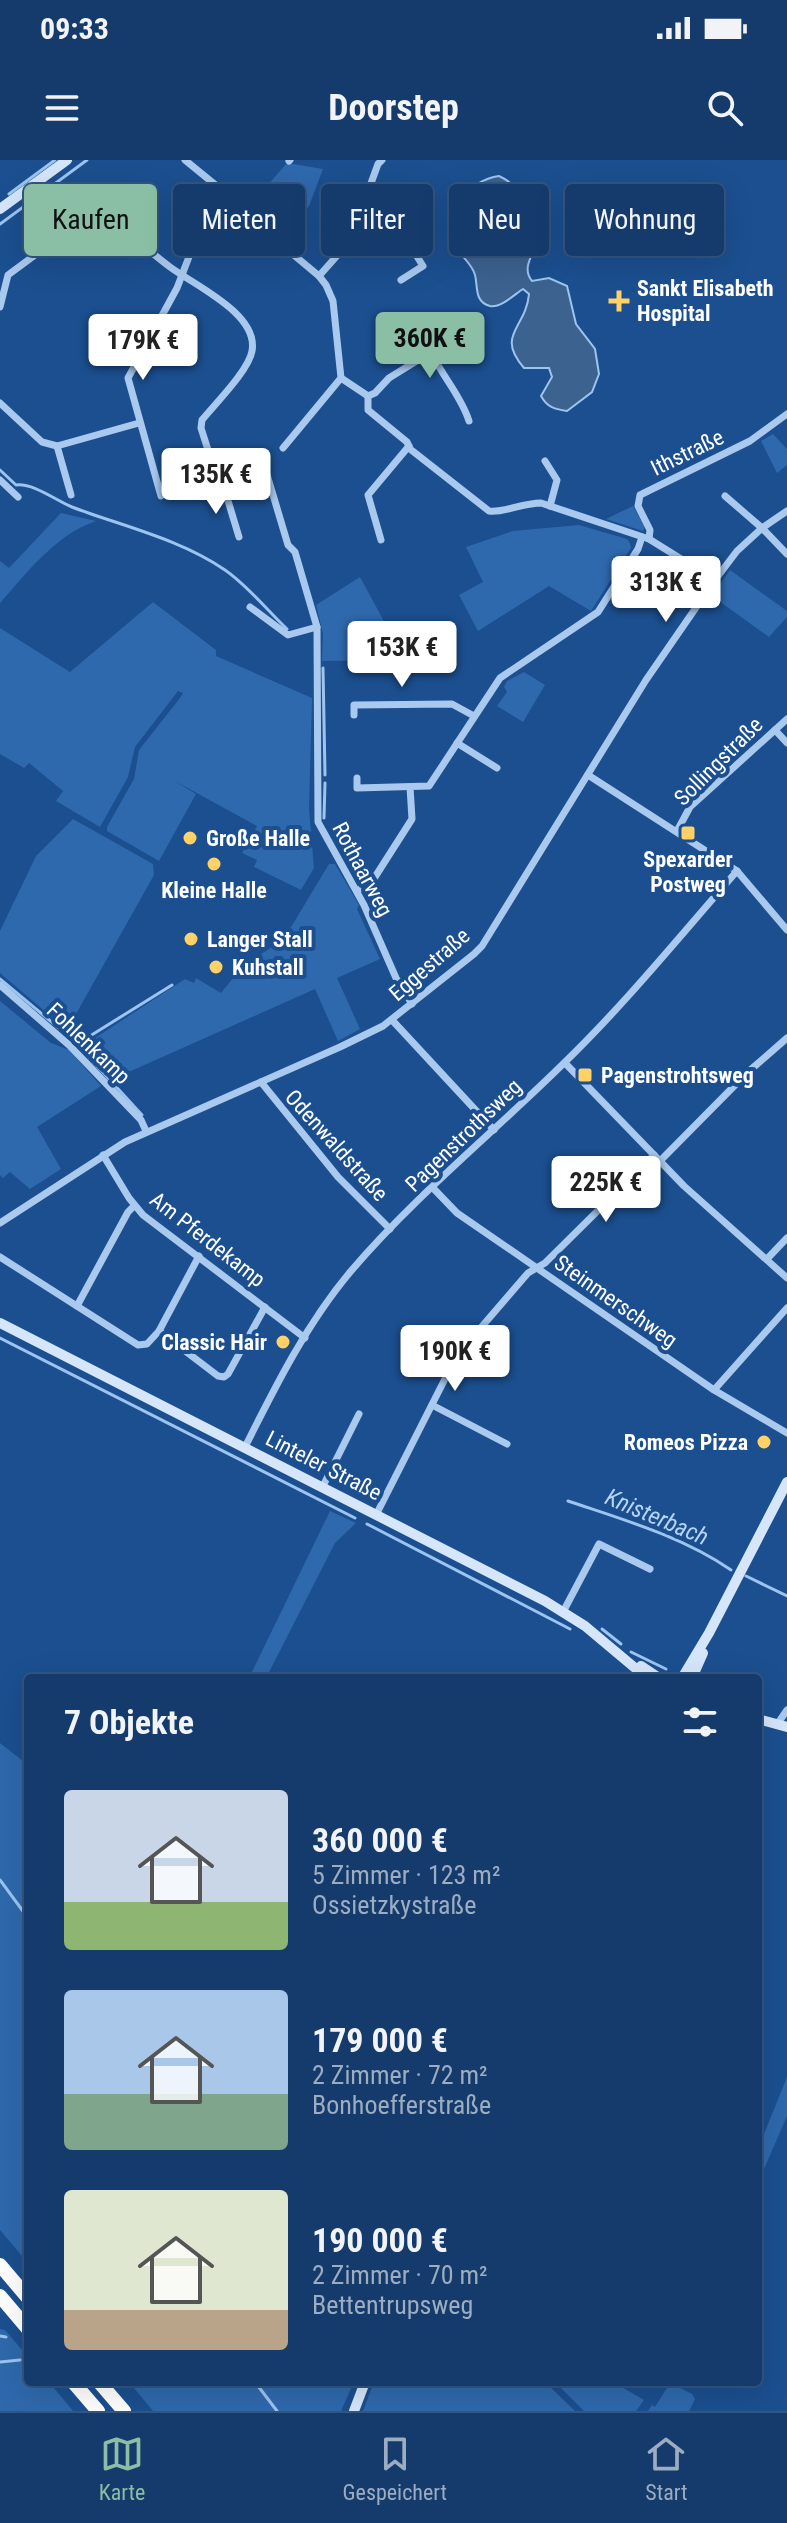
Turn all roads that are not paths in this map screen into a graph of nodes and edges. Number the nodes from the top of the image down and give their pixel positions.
1 (67, 160) edge
2 (185, 160) edge
3 (382, 160) edge
4 (214, 184) edge
5 (371, 184) edge
6 (0, 209) edge
7 (190, 256) edge
8 (295, 256) edge
9 (337, 256) edge
10 (417, 256) edge
11 (183, 275) junction
12 (319, 276) junction
13 (401, 280) dead end
14 (0, 307) edge
15 (425, 331) dead end
16 (431, 352) junction
17 (341, 378) junction
18 (368, 396) junction
19 (0, 403) edge
20 (787, 414) edge
21 (469, 421) dead end
22 (139, 423) junction
23 (57, 446) junction
24 (409, 446) junction
25 (283, 448) dead end
26 (545, 461) dead end
27 (0, 480) edge
28 (222, 481) junction
29 (71, 495) dead end
30 (161, 496) dead end
31 (725, 496) dead end
32 (18, 497) dead end
33 (550, 506) junction
34 (787, 511) edge
35 (762, 528) junction
36 (239, 537) dead end
37 (645, 538) junction
38 (381, 540) dead end
39 (787, 554) edge
40 (715, 580) junction
41 (250, 607) dead end
42 (317, 627) junction
43 (354, 715) dead end
44 (474, 716) junction
45 (787, 719) edge
46 (775, 730) junction
47 (457, 743) junction
48 (787, 743) edge
49 (497, 768) dead end
50 (588, 775) junction
51 (357, 778) dead end
52 (410, 787) junction
53 (677, 831) junction
54 (737, 871) junction
55 (357, 891) junction
56 (787, 930) edge
57 (0, 985) edge
58 (412, 1004) junction
59 (392, 1020) junction
60 (787, 1038) edge
61 (565, 1063) junction
62 (261, 1082) junction
63 (494, 1130) junction
64 (146, 1131) junction
65 (103, 1155) junction
66 (657, 1158) junction
67 (433, 1188) junction
68 (134, 1206) junction
69 (0, 1223) edge
70 (390, 1229) junction
71 (787, 1238) edge
72 (199, 1256) junction
73 (0, 1257) edge
74 (767, 1259) junction
75 (537, 1268) junction
76 (787, 1278) edge
77 (77, 1306) junction
78 (265, 1307) junction
79 (787, 1308) edge
80 (0, 1323) edge
81 (159, 1331) junction
82 (305, 1338) junction
83 (714, 1390) junction
84 (432, 1405) junction
85 (359, 1414) dead end
86 (787, 1433) edge
87 (507, 1444) dead end
88 (245, 1447) junction
89 (787, 1482) edge
90 (322, 1488) junction
91 (376, 1515) junction
92 (650, 1569) dead end
93 (563, 1612) junction
94 (709, 1633) junction
95 (622, 1655) junction
96 (643, 1674) edge
97 (653, 1674) edge
98 (684, 1674) edge
99 (694, 1674) edge
100 (787, 1710) edge
101 (762, 1720) edge
102 (783, 1725) edge
103 (0, 2265) edge
104 (24, 2293) edge
105 (0, 2296) edge
106 (24, 2324) edge
107 (76, 2386) edge
108 (102, 2386) edge
109 (363, 2386) edge
110 (98, 2411) edge
111 (124, 2411) edge
112 (354, 2411) edge

1 - 6 street
2 - 4 street
3 - 5 street
7 - 11 street
8 - 12 street
9 - 12 street
10 - 13 street
11 - 14 street
11 - 22 street
11 - 28 street
12 - 17 street
15 - 16 street
16 - 18 street
16 - 21 street
17 - 18 street
17 - 25 street
18 - 24 street
19 - 23 street
20 - 37 street, Ithstraße
22 - 23 street
22 - 30 street
23 - 29 street
24 - 33 street
24 - 38 street
26 - 33 street
27 - 32 street
28 - 36 street
28 - 42 street, Rothaarweg
31 - 35 street
33 - 37 street
34 - 35 street, Eggestraße
35 - 39 street
35 - 40 street, Eggestraße
37 - 40 street
37 - 44 street
40 - 50 street, Eggestraße
41 - 42 street
42 - 55 street, Rothaarweg
43 - 44 street
44 - 47 street
45 - 46 street, Sollingstraße
46 - 48 street
46 - 53 street, Sollingstraße
47 - 49 street
47 - 52 street
50 - 53 street
50 - 58 street, Eggestraße
51 - 52 street
52 - 55 street
53 - 54 street
54 - 56 street
54 - 61 street, Pagenstrothsweg
55 - 58 street, Rothaarweg
57 - 64 street, Fohlenkamp
58 - 59 street, Eggestraße
59 - 62 street, Eggestraße
59 - 63 street
60 - 66 street
61 - 63 street, Pagenstrothsweg
61 - 66 street
62 - 64 street, Eggestraße
62 - 70 street, Odenwaldstraße
63 - 67 street, Pagenstrothsweg
64 - 65 street, Eggestraße
65 - 68 street, Am Pferdekamp
65 - 69 street, Eggestraße
66 - 74 street
66 - 75 street
67 - 70 street, Pagenstrothsweg
67 - 75 street, Steinmerschweg
68 - 72 street, Am Pferdekamp
68 - 77 street
70 - 82 street, Pagenstrothsweg
71 - 74 street
72 - 78 street, Am Pferdekamp
72 - 81 street
73 - 77 street
74 - 76 street
75 - 83 street, Steinmerschweg
75 - 84 street
77 - 81 street
78 - 81 street
78 - 82 street, Am Pferdekamp
79 - 83 street
80 - 88 street, Linteler Straße
82 - 88 street, Pagenstrothsweg
83 - 86 street, Steinmerschweg
84 - 87 street
84 - 91 street
85 - 90 street
88 - 90 street, Linteler Straße
89 - 94 street
90 - 91 street, Linteler Straße
91 - 93 street, Linteler Straße
92 - 93 street
93 - 95 street, Linteler Straße
94 - 98 street
94 - 99 street
95 - 96 street, Linteler Straße
95 - 97 street, Linteler Straße
100 - 102 street
101 - 102 street
103 - 104 highway
105 - 106 highway
107 - 110 highway
108 - 111 highway
109 - 112 street

